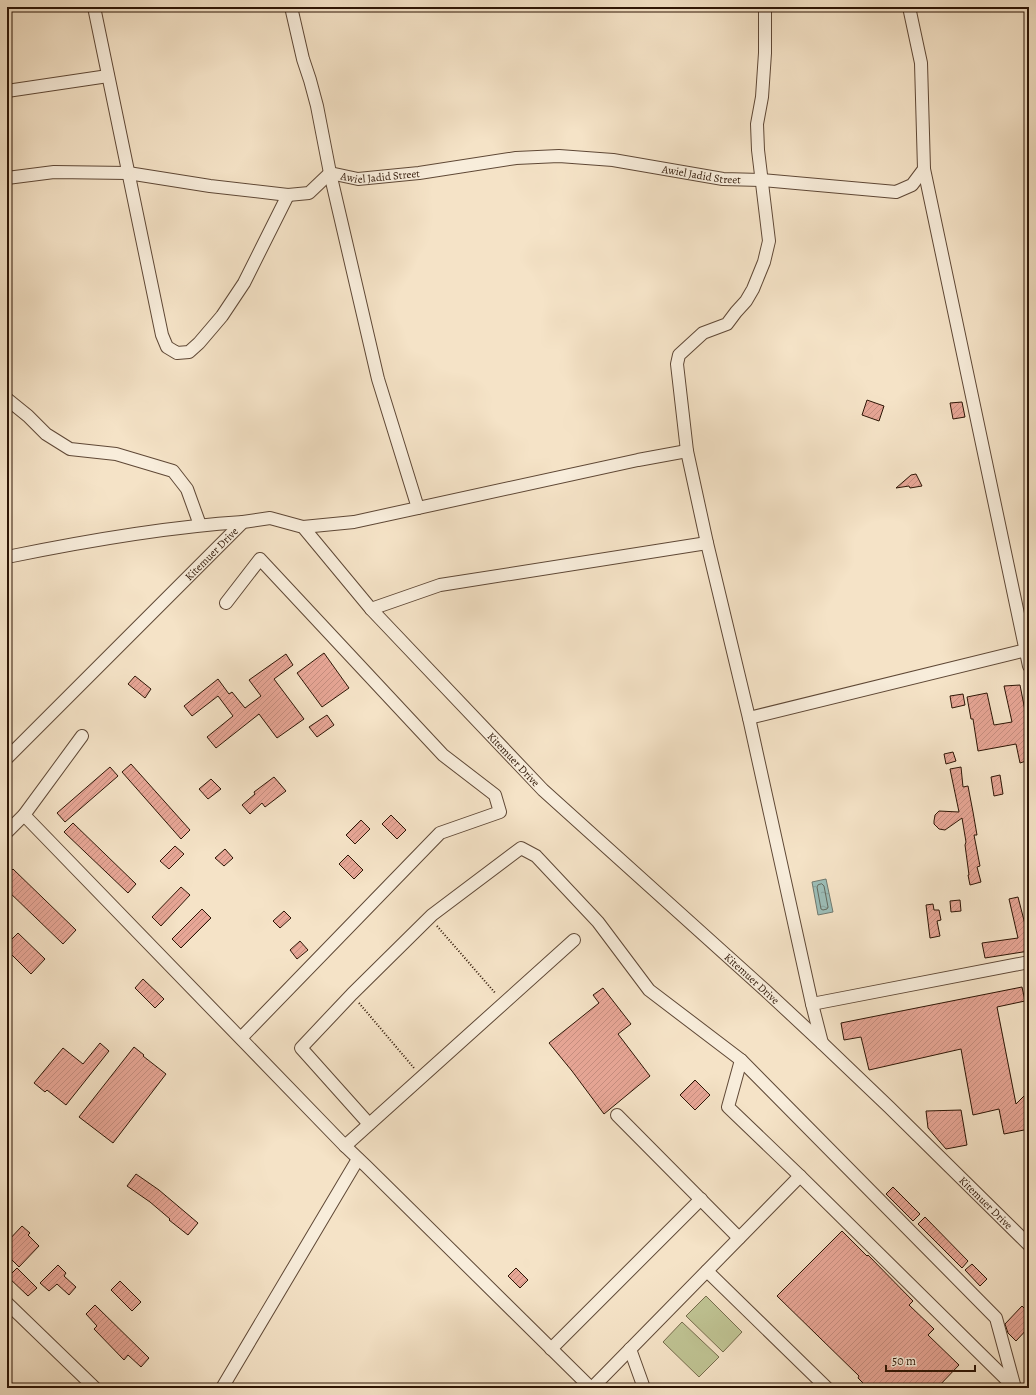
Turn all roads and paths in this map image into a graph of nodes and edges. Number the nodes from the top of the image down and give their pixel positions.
1 (94, 7) edge
2 (291, 7) edge
3 (765, 7) edge
4 (909, 7) edge
5 (108, 76) junction
6 (7, 91) edge
7 (924, 169) junction
8 (128, 173) junction
9 (330, 173) junction
10 (7, 178) edge
11 (761, 180) junction
12 (288, 195) junction
13 (7, 399) edge
14 (687, 451) junction
15 (418, 508) junction
16 (244, 522) junction
17 (200, 525) junction
18 (303, 527) junction
19 (707, 544) junction
20 (7, 557) edge
21 (226, 603) dead end
22 (372, 609) junction
23 (1026, 650) junction
24 (1029, 666) edge
25 (749, 718) junction
26 (82, 736) dead end
27 (7, 757) edge
28 (24, 815) junction
29 (7, 832) edge
30 (430, 918) junction
31 (574, 940) dead end
32 (1029, 962) edge
33 (352, 994) junction
34 (504, 1003) junction
35 (812, 1004) junction
36 (241, 1038) junction
37 (822, 1043) junction
38 (741, 1060) junction
39 (422, 1077) junction
40 (617, 1115) dead end
41 (369, 1124) junction
42 (345, 1146) junction
43 (358, 1159) junction
44 (800, 1176) junction
45 (701, 1199) junction
46 (739, 1238) junction
47 (1029, 1246) edge
48 (707, 1270) junction
49 (7, 1302) edge
50 (551, 1349) junction
51 (630, 1349) junction
52 (95, 1388) edge
53 (222, 1388) edge
54 (592, 1388) edge
55 (644, 1388) edge
56 (827, 1388) edge
57 (1015, 1388) edge

1 - 5 street
2 - 9 street
3 - 11 street
4 - 7 street
5 - 6 street
5 - 8 street
7 - 11 street, Awiel Jadid Street
7 - 23 street
8 - 10 street, Awiel Jadid Street
8 - 12 street, Awiel Jadid Street
8 - 12 street
9 - 11 street, Awiel Jadid Street
9 - 12 street, Awiel Jadid Street
9 - 15 street
11 - 14 street
13 - 17 street
14 - 15 street
14 - 19 street
15 - 18 street
16 - 17 street
16 - 18 street, Kitemuer Drive
16 - 27 street, Kitemuer Drive
17 - 20 street
18 - 22 street, Kitemuer Drive
19 - 22 street
19 - 25 street
21 - 36 street
22 - 37 street, Kitemuer Drive
23 - 24 street
23 - 25 street
25 - 35 street
26 - 28 street
28 - 29 street
28 - 36 street
30 - 33 street
30 - 34 path
30 - 38 street
31 - 34 street
32 - 35 street
33 - 39 path
33 - 41 street
34 - 39 street
35 - 37 street
36 - 42 street
37 - 47 street, Kitemuer Drive
38 - 44 street
38 - 57 street
39 - 41 street
40 - 45 street
41 - 42 street
42 - 43 street
43 - 50 street
43 - 53 street
44 - 46 street
44 - 57 street
45 - 46 street
45 - 50 street
46 - 48 street
48 - 51 street
48 - 56 street
49 - 52 street
50 - 54 street
51 - 54 street
51 - 55 street

